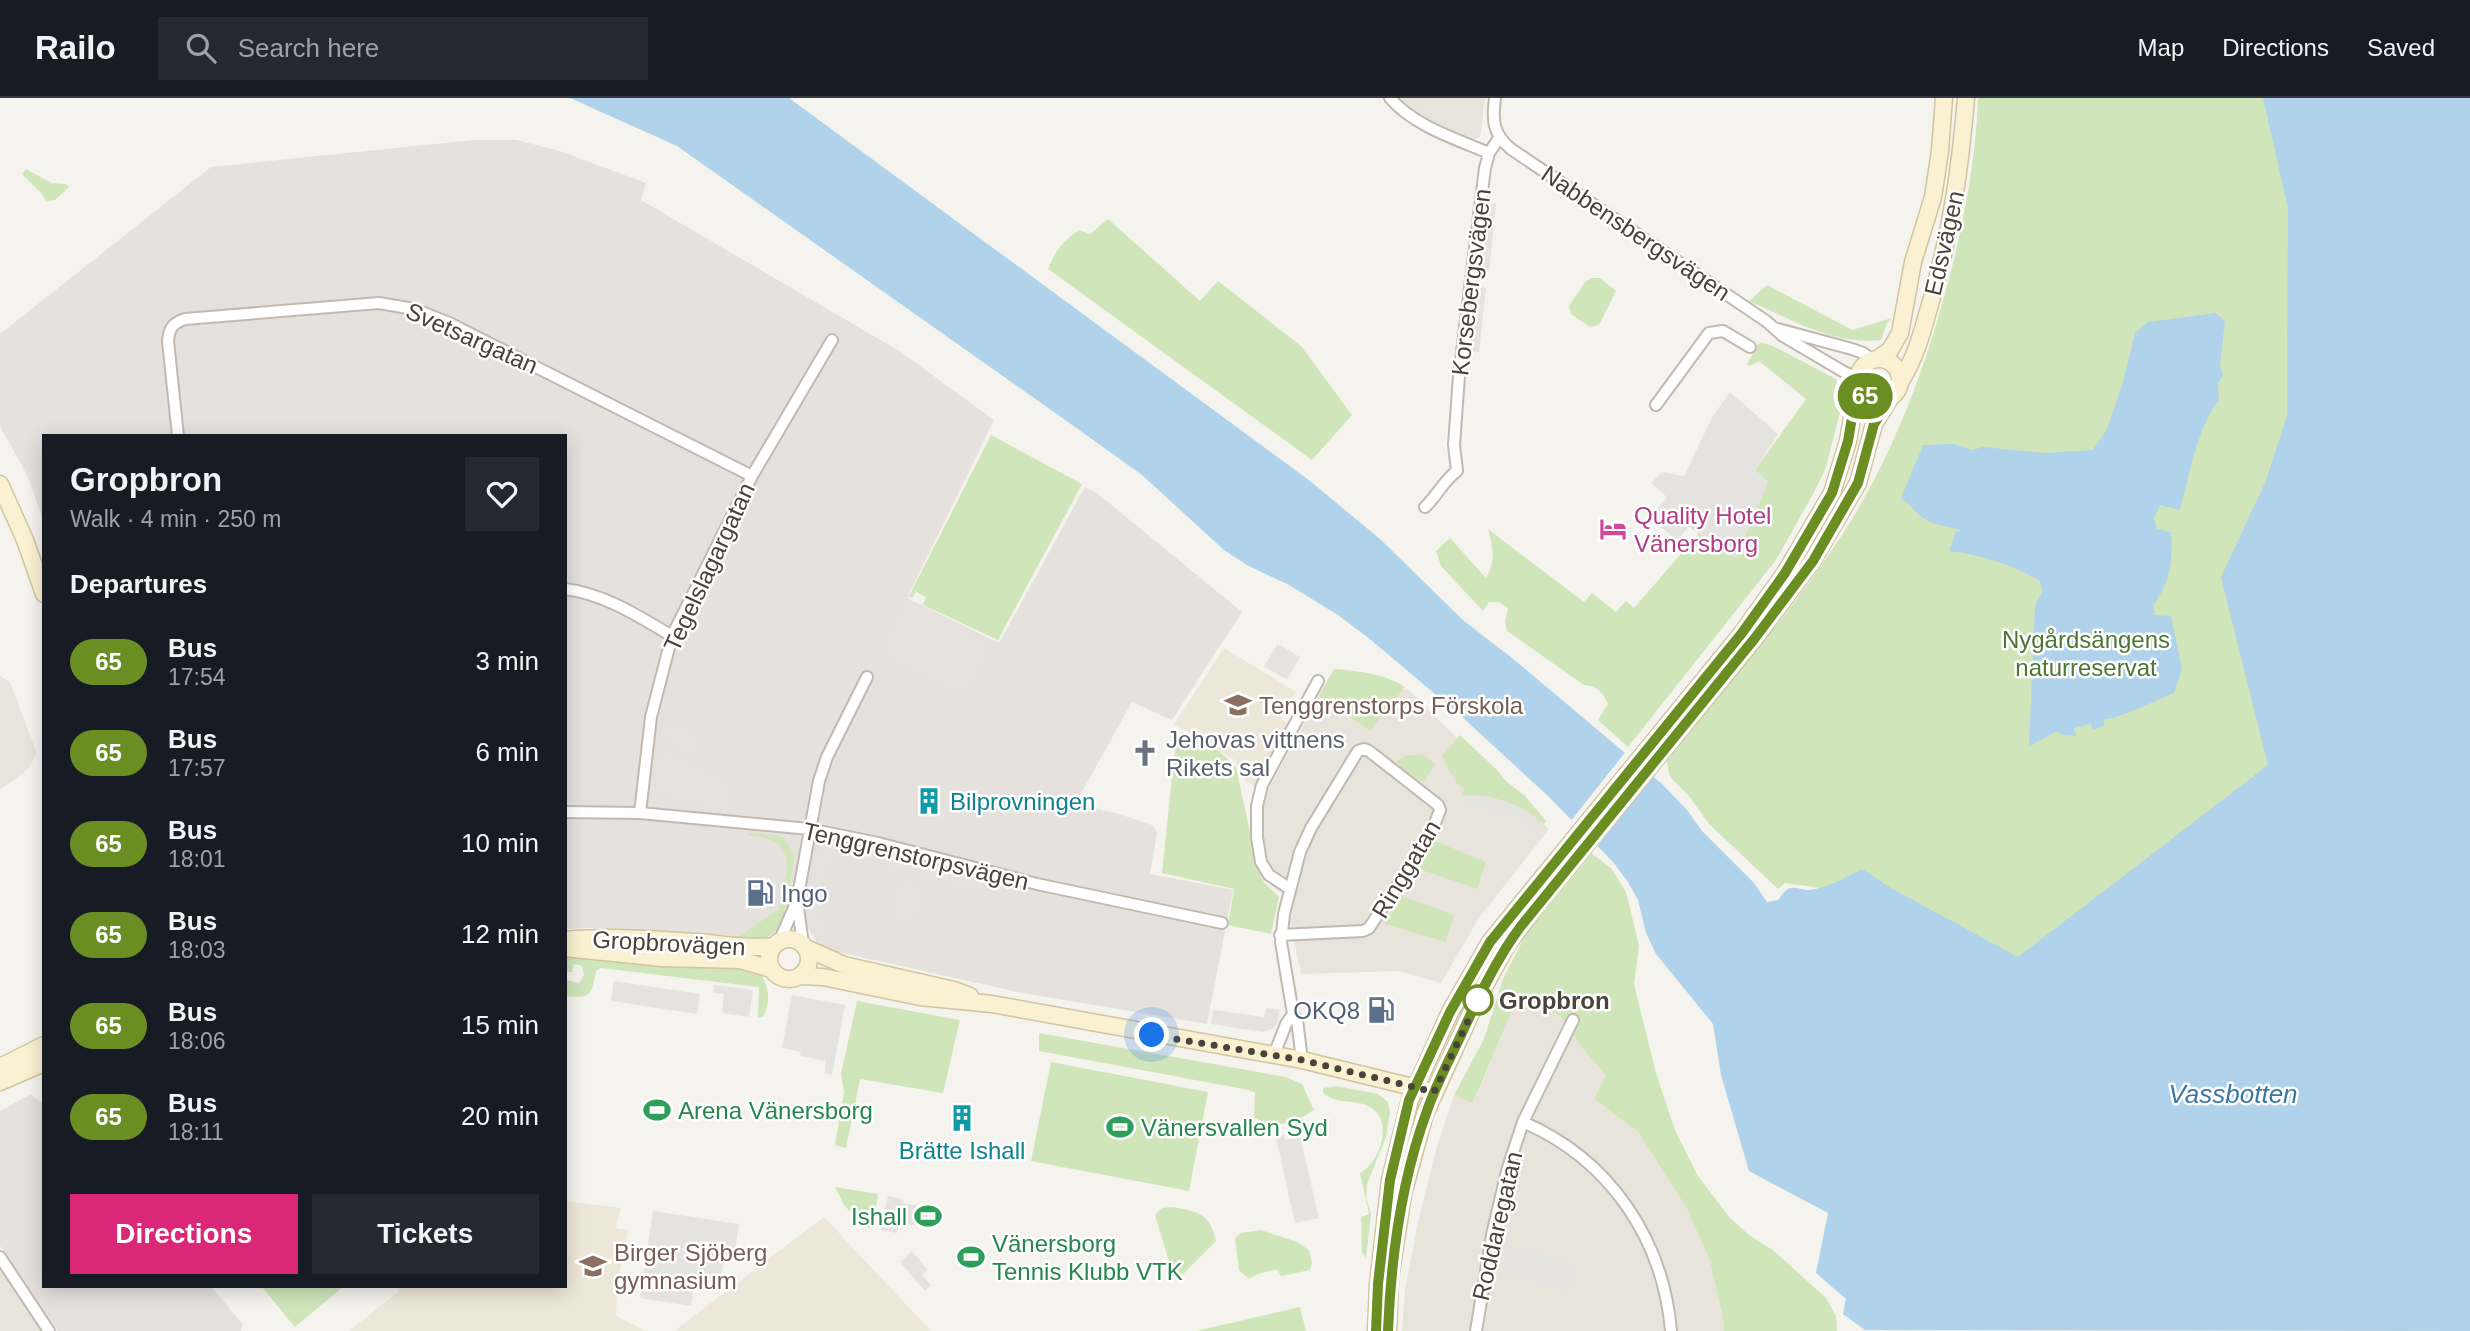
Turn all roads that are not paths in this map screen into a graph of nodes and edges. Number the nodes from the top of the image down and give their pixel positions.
1 (1390, 98) edge
2 (1495, 98) edge
3 (1944, 98) edge
4 (1966, 98) edge
5 (1499, 138) junction
6 (1489, 153) junction
7 (1774, 328) junction
8 (832, 340) dead end
9 (1750, 347) dead end
10 (1875, 360) junction
11 (1858, 380) junction
12 (1900, 382) junction
13 (1889, 400) junction
14 (1656, 405) dead end
15 (178, 434) edge
16 (752, 475) junction
17 (0, 484) edge
18 (1425, 507) dead end
19 (42, 588) edge
20 (567, 589) edge
21 (672, 636) junction
22 (867, 677) dead end
23 (1318, 681) dead end
24 (1656, 750) junction
25 (567, 812) edge
26 (640, 813) junction
27 (809, 829) junction
28 (1566, 861) junction
29 (1289, 888) junction
30 (797, 901) junction
31 (1222, 923) dead end
32 (1280, 934) junction
33 (567, 940) edge
34 (776, 944) junction
35 (804, 946) junction
36 (567, 948) edge
37 (771, 969) junction
38 (800, 976) junction
39 (992, 1004) junction
40 (1293, 1014) junction
41 (1573, 1020) dead end
42 (42, 1046) edge
43 (1274, 1055) junction
44 (1302, 1060) junction
45 (42, 1064) edge
46 (0, 1067) edge
47 (0, 1082) edge
48 (1415, 1088) junction
49 (1434, 1092) junction
50 (1523, 1122) junction
51 (0, 1257) edge
52 (49, 1331) edge
53 (1376, 1331) edge
54 (1388, 1331) edge
55 (1476, 1331) edge
56 (1671, 1331) edge

1 - 6 street
2 - 5 street
3 - 10 main road, Edsvägen
4 - 12 main road, Edsvägen
5 - 6 street, Korsebergsvägen
5 - 7 street, Nabbensbergsvägen
6 - 18 street, Korsebergsvägen
7 - 10 street, Nabbensbergsvägen
7 - 11 street, Nabbensbergsvägen
8 - 16 street, Tegelslagargatan
9 - 14 street
10 - 11 main road, Edsvägen
10 - 12 main road
11 - 13 main road
11 - 24 main road, Edsvägen
12 - 13 main road, Edsvägen
13 - 24 main road, Edsvägen
15 - 16 street, Svetsargatan
16 - 21 street, Tegelslagargatan
17 - 19 main road
20 - 21 street
21 - 26 street, Tegelslagargatan
22 - 27 street
23 - 29 street
24 - 28 main road, Edsvägen
25 - 26 street, Tenggrenstorpsvägen
26 - 27 street, Tenggrenstorpsvägen
27 - 30 street
27 - 31 street, Tenggrenstorpsvägen
28 - 48 main road, Edsvägen
28 - 49 main road, Edsvägen
29 - 32 street, Ringgatan
29 - 32 street, Ringgatan
30 - 34 street
30 - 35 street
32 - 40 street, Ringgatan
33 - 34 main road, Gropbrovägen
34 - 35 main road
34 - 37 main road
35 - 38 main road
35 - 39 main road
36 - 37 main road, Gropbrovägen
37 - 38 main road
38 - 39 main road
39 - 43 main road
40 - 43 street
40 - 44 street, Ringgatan
41 - 50 street, Roddaregatan
42 - 46 main road
43 - 44 main road
44 - 48 main road
45 - 47 main road
48 - 49 main road
48 - 53 main road, Edsvägen
49 - 54 main road, Edsvägen
50 - 55 street, Roddaregatan
50 - 56 street
51 - 52 street

